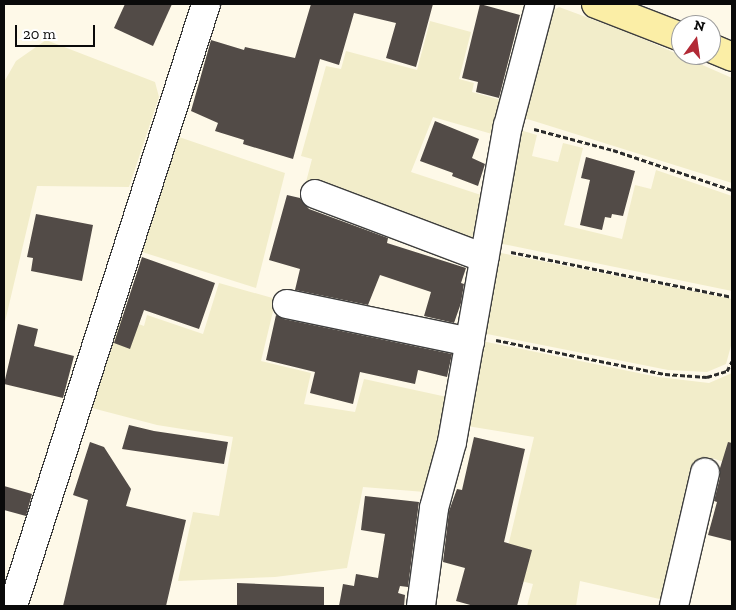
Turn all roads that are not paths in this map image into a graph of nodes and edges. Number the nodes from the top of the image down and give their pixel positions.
1 (206, 4) edge
2 (540, 4) edge
3 (596, 4) edge
4 (671, 33) edge
5 (316, 194) dead end
6 (485, 253) junction
7 (287, 304) dead end
8 (470, 338) junction
9 (705, 473) dead end
10 (13, 606) edge
11 (421, 606) edge
12 (674, 606) edge

1 - 10 street
2 - 6 street
3 - 4 street
5 - 6 street
6 - 8 street
7 - 8 street
8 - 11 street
9 - 12 street

